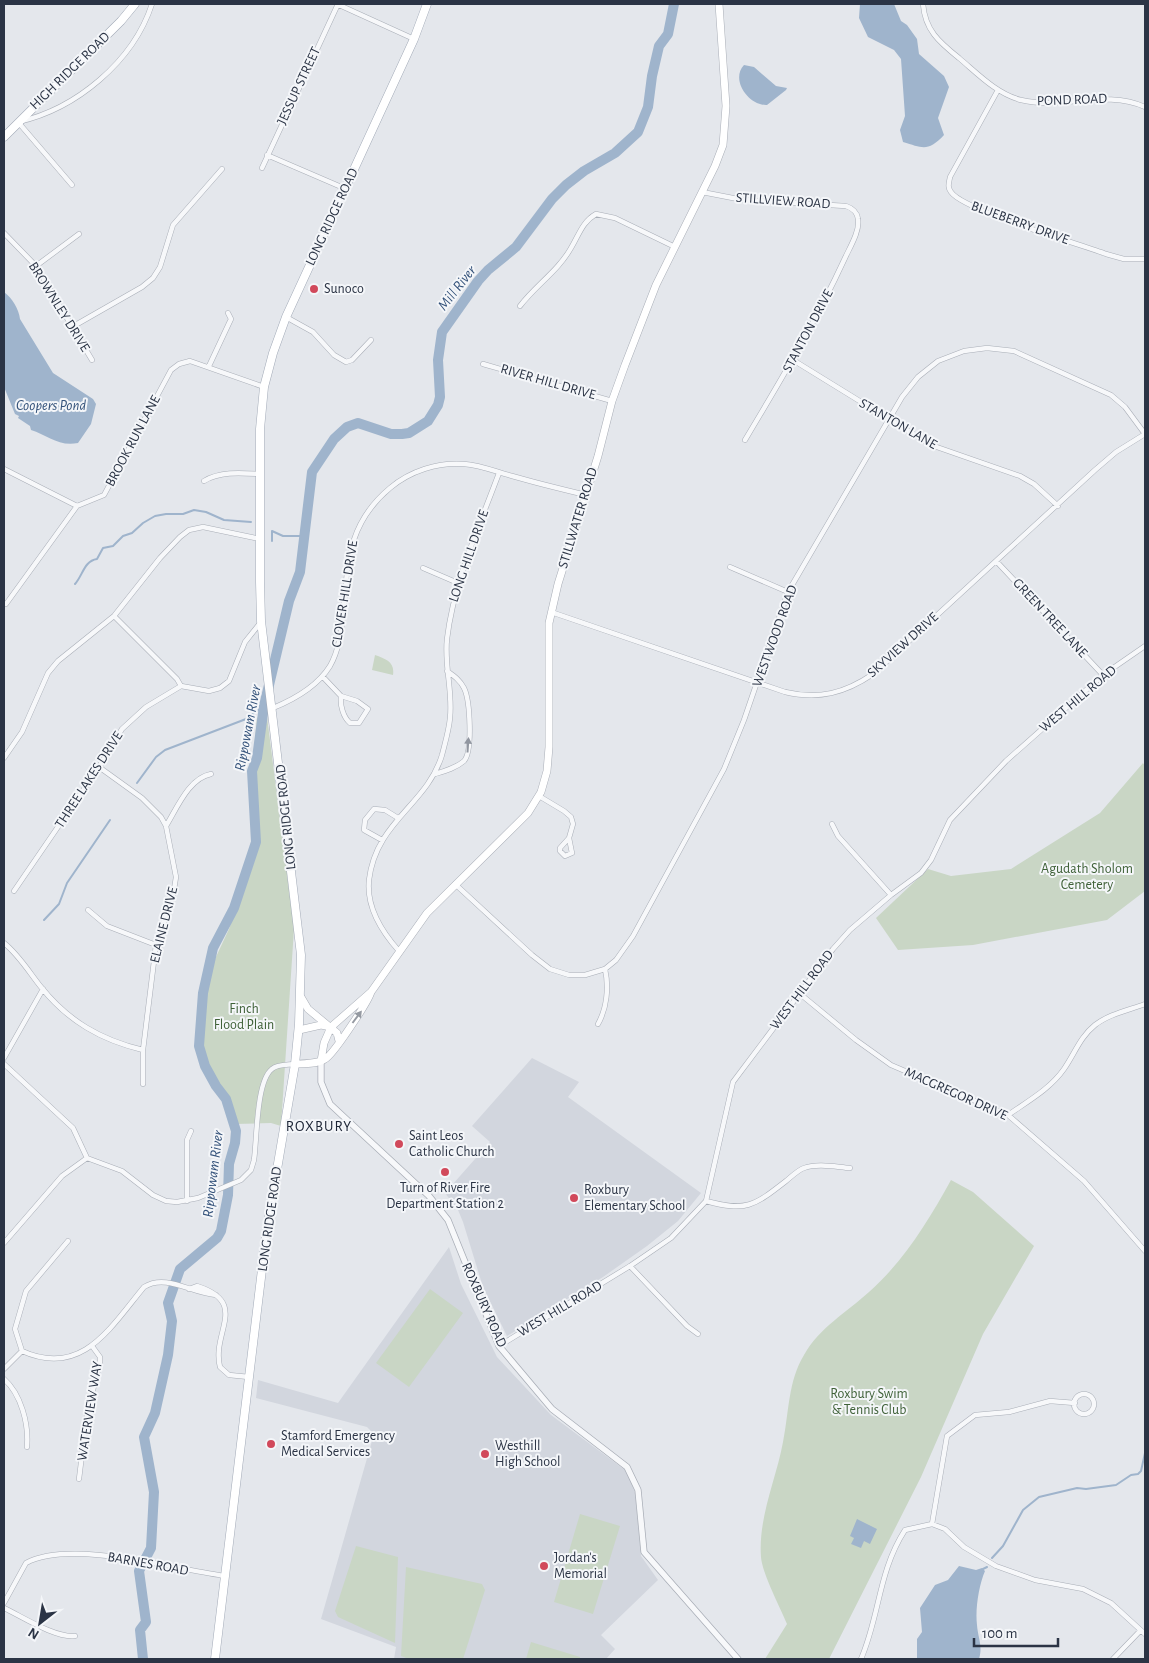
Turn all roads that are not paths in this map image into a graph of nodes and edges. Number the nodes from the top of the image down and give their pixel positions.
1 (135, 4) edge
2 (152, 4) edge
3 (338, 4) edge
4 (427, 4) edge
5 (718, 4) edge
6 (922, 4) edge
7 (414, 40) junction
8 (998, 90) junction
9 (1145, 107) edge
10 (18, 122) junction
11 (4, 136) edge
12 (267, 155) junction
13 (262, 168) dead end
14 (222, 169) dead end
15 (72, 185) dead end
16 (346, 189) junction
17 (702, 192) junction
18 (858, 218) joint
19 (4, 233) edge
20 (79, 234) dead end
21 (675, 247) junction
22 (1145, 259) edge
23 (36, 266) junction
24 (520, 306) dead end
25 (228, 313) dead end
26 (286, 317) junction
27 (72, 327) junction
28 (371, 340) dead end
29 (92, 360) dead end
30 (793, 360) junction
31 (483, 364) dead end
32 (209, 366) junction
33 (264, 387) junction
34 (612, 401) junction
35 (890, 421) junction
36 (1145, 434) edge
37 (745, 440) dead end
38 (4, 470) edge
39 (499, 473) junction
40 (260, 474) junction
41 (204, 481) dead end
42 (586, 495) junction
43 (77, 506) junction
44 (1058, 506) junction
45 (260, 539) junction
46 (997, 562) junction
47 (730, 567) dead end
48 (423, 568) dead end
49 (458, 583) junction
50 (788, 592) junction
51 (6, 604) dead end
52 (551, 612) junction
53 (114, 616) junction
54 (262, 620) junction
55 (1145, 646) edge
56 (447, 671) junction
57 (1103, 675) junction
58 (323, 677) junction
59 (757, 683) junction
60 (181, 686) junction
61 (341, 696) junction
62 (273, 708) junction
63 (4, 758) edge
64 (99, 767) junction
65 (211, 774) dead end
66 (435, 774) junction
67 (538, 796) junction
68 (398, 818) junction
69 (832, 824) dead end
70 (166, 826) junction
71 (569, 838) dead end
72 (382, 840) junction
73 (455, 884) junction
74 (14, 891) dead end
75 (891, 895) junction
76 (88, 910) dead end
77 (4, 943) edge
78 (156, 945) junction
79 (400, 951) junction
80 (605, 969) junction
81 (43, 989) junction
82 (371, 992) junction
83 (799, 993) junction
84 (301, 997) junction
85 (1145, 1004) edge
86 (598, 1024) dead end
87 (331, 1027) junction
88 (299, 1030) junction
89 (339, 1040) junction
90 (143, 1050) junction
91 (4, 1058) edge
92 (321, 1061) junction
93 (4, 1064) edge
94 (295, 1064) junction
95 (143, 1084) dead end
96 (1008, 1115) junction
97 (190, 1132) dead end
98 (87, 1158) junction
99 (850, 1168) dead end
100 (187, 1201) junction
101 (706, 1201) junction
102 (68, 1241) dead end
103 (4, 1243) edge
104 (1145, 1251) edge
105 (630, 1266) junction
106 (698, 1334) dead end
107 (92, 1346) junction
108 (499, 1346) junction
109 (22, 1351) junction
110 (4, 1369) edge
111 (249, 1377) junction
112 (4, 1378) edge
113 (1075, 1403) junction
114 (27, 1447) dead end
115 (79, 1479) dead end
116 (932, 1524) junction
117 (227, 1577) junction
118 (4, 1603) edge
119 (4, 1608) edge
120 (1140, 1631) junction
121 (1145, 1634) edge
122 (75, 1636) dead end
123 (215, 1659) edge
124 (738, 1659) edge
125 (861, 1659) edge
126 (1113, 1659) edge

1 - 10 main road, HIGH RIDGE ROAD
2 - 10 street
3 - 7 street
3 - 12 street, JESSUP STREET
4 - 7 main road, LONG RIDGE ROAD
5 - 17 main road, STILLWATER ROAD
6 - 8 street, POND ROAD
7 - 16 main road, LONG RIDGE ROAD
8 - 9 street, POND ROAD
8 - 22 street, BLUEBERRY DRIVE
10 - 11 main road, HIGH RIDGE ROAD
10 - 15 street
12 - 13 street, JESSUP STREET
12 - 16 street
14 - 27 street
16 - 26 main road, LONG RIDGE ROAD
17 - 18 street, STILLVIEW ROAD
17 - 21 main road, STILLWATER ROAD
18 - 30 street, STANTON DRIVE
19 - 23 street, BROWNLEY DRIVE
20 - 23 street
21 - 24 street
21 - 34 main road, STILLWATER ROAD
23 - 27 street, BROWNLEY DRIVE
25 - 32 street
26 - 28 street
26 - 33 main road, LONG RIDGE ROAD
27 - 29 street, BROWNLEY DRIVE
30 - 35 street, STANTON LANE
30 - 37 street, STANTON DRIVE
31 - 34 street, RIVER HILL DRIVE
32 - 33 street, BROOK RUN LANE
32 - 43 street, BROOK RUN LANE
33 - 40 main road, LONG RIDGE ROAD
34 - 42 main road, STILLWATER ROAD
35 - 36 street, WESTWOOD ROAD
35 - 44 street, STANTON LANE
35 - 50 street, WESTWOOD ROAD
36 - 44 street, SKYVIEW DRIVE
38 - 43 street
39 - 42 street, CLOVER HILL DRIVE
39 - 49 street, LONG HILL DRIVE
39 - 58 street, CLOVER HILL DRIVE
40 - 41 street
40 - 45 main road, LONG RIDGE ROAD
42 - 52 main road, STILLWATER ROAD
43 - 51 street
44 - 46 street, SKYVIEW DRIVE
45 - 53 street
45 - 54 main road, LONG RIDGE ROAD
46 - 57 street, GREEN TREE LANE
46 - 59 street, SKYVIEW DRIVE
47 - 50 street
48 - 49 street
49 - 56 street, LONG HILL DRIVE
50 - 59 street, WESTWOOD ROAD
52 - 59 street, SKYVIEW DRIVE
52 - 67 main road, STILLWATER ROAD
53 - 60 street
53 - 63 street
54 - 60 street
54 - 62 main road, LONG RIDGE ROAD
55 - 57 street, WEST HILL ROAD
56 - 66 street, LONG HILL DRIVE
66 -> 56 street, LONG HILL DRIVE
57 - 75 street, WEST HILL ROAD
58 - 61 street
58 - 62 street, CLOVER HILL DRIVE
59 - 80 street, WESTWOOD ROAD
60 - 64 street, THREE LAKES DRIVE
61 - 61 street
62 - 84 main road, LONG RIDGE ROAD
64 - 70 street, ELAINE DRIVE
64 - 74 street, THREE LAKES DRIVE
65 - 70 street
66 - 68 street, LONG HILL DRIVE
67 - 71 street
67 - 73 main road, STILLWATER ROAD
68 - 72 street, LONG HILL DRIVE
68 - 72 street
69 - 75 street
70 - 78 street, ELAINE DRIVE
72 - 79 street, LONG HILL DRIVE
73 - 79 main road, STILLWATER ROAD
73 - 80 street
75 - 83 street, WEST HILL ROAD
76 - 78 street
77 - 81 street
78 - 90 street, ELAINE DRIVE
79 - 82 main road, STILLWATER ROAD
80 - 86 street
81 - 90 street
81 - 91 street
82 - 87 main road, STILLWATER ROAD
89 -> 82 main road, STILLWATER ROAD
83 - 96 street, MACGREGOR DRIVE
83 - 101 street, WEST HILL ROAD
84 - 87 main road
84 - 88 main road, LONG RIDGE ROAD
85 - 96 street
87 - 88 main road
87 - 89 main road
87 - 92 main road, STILLWATER ROAD
88 - 94 main road, LONG RIDGE ROAD
89 - 92 main road, STILLWATER ROAD
90 - 95 street, ELAINE DRIVE
92 - 94 main road
92 - 108 street, ROXBURY ROAD
93 - 98 street
94 - 100 street
94 - 111 main road, LONG RIDGE ROAD
96 - 104 street, MACGREGOR DRIVE
97 - 100 street
98 - 100 street
98 - 103 street
99 - 101 street
101 - 105 street, WEST HILL ROAD
102 - 109 street
105 - 106 street
105 - 108 street, WEST HILL ROAD
107 - 109 street
107 - 111 street
107 - 115 street, WATERVIEW WAY
108 - 124 street, ROXBURY ROAD
109 - 110 street
111 - 117 main road, LONG RIDGE ROAD
112 - 114 street
113 - 113 street
113 - 116 street
116 - 120 street
116 - 125 street
117 - 118 street, BARNES ROAD
117 - 123 main road, LONG RIDGE ROAD
119 - 122 street
120 - 121 street
120 - 126 street

